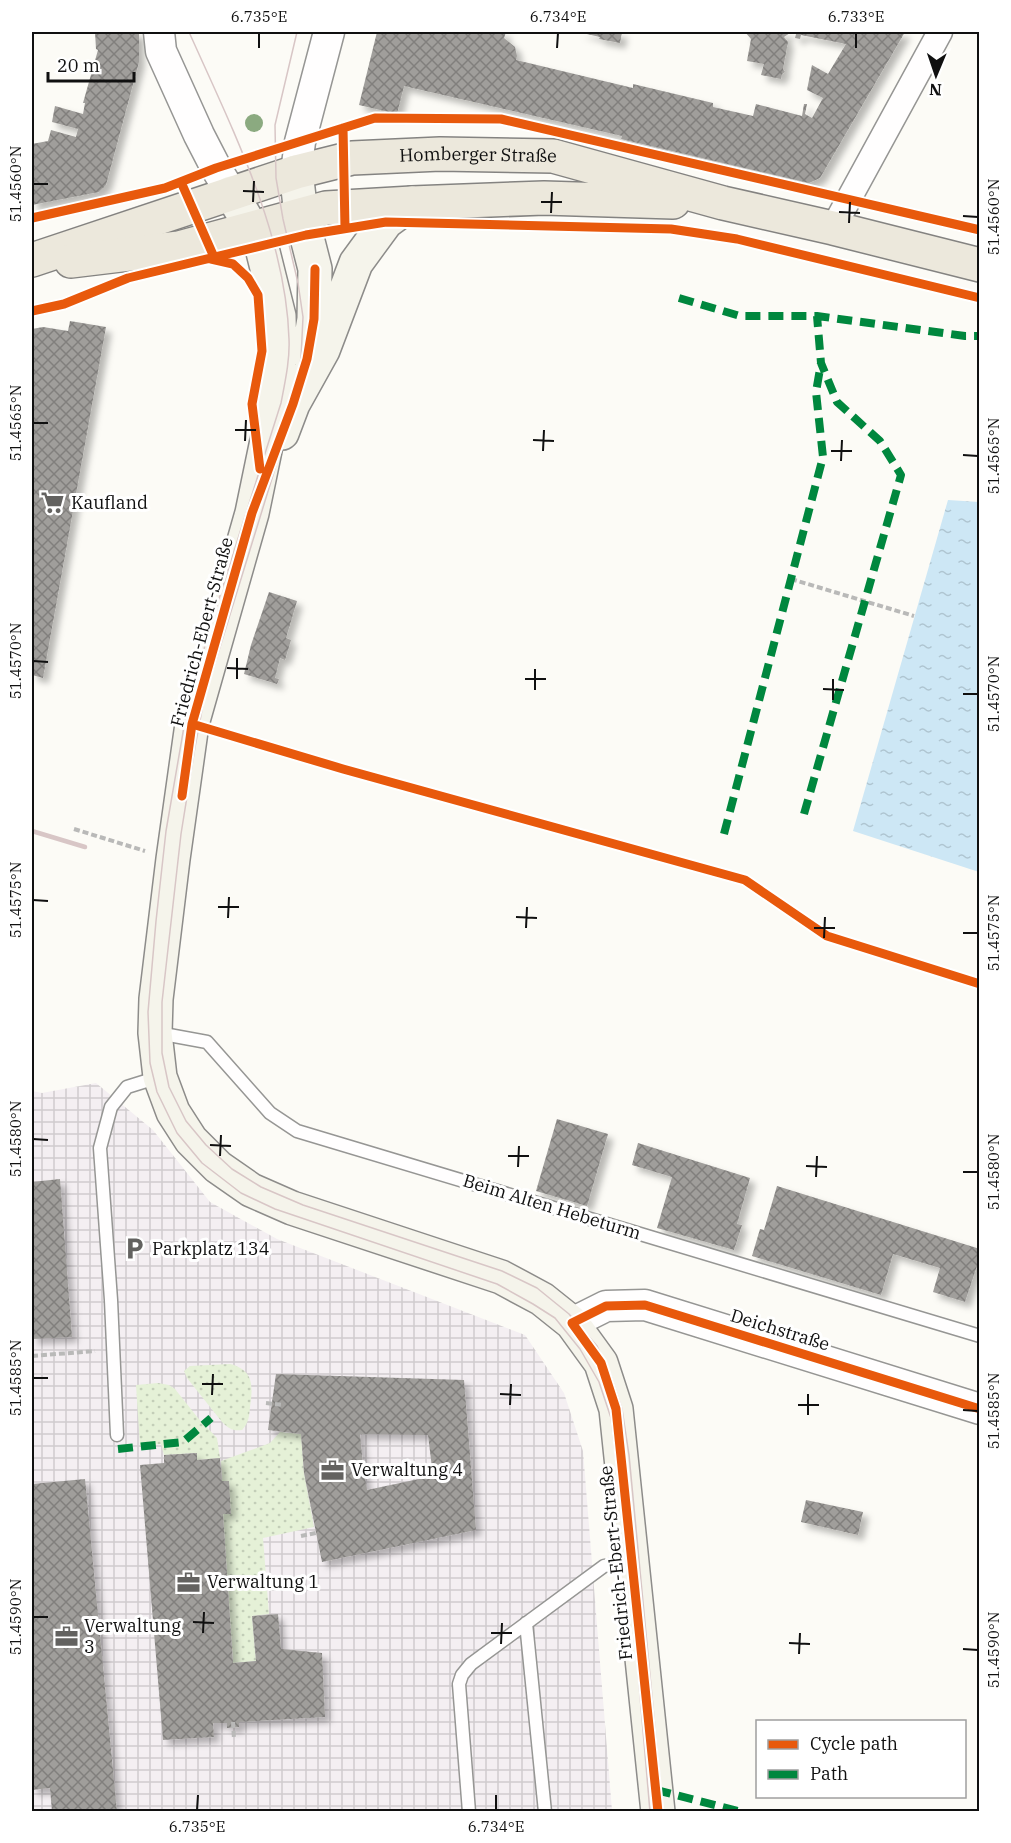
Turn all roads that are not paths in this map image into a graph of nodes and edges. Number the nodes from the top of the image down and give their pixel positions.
1 (159, 32) edge
2 (329, 32) edge
3 (940, 32) edge
4 (296, 172) junction
5 (231, 193) junction
6 (412, 203) junction
7 (723, 203) junction
8 (301, 214) junction
9 (252, 227) junction
10 (832, 228) junction
11 (32, 260) edge
12 (980, 265) edge
13 (32, 266) edge
14 (293, 404) junction
15 (252, 513) junction
16 (155, 1032) junction
17 (160, 1077) junction
18 (572, 1323) junction
19 (980, 1336) edge
20 (980, 1409) edge
21 (117, 1435) dead end
22 (633, 1561) junction
23 (526, 1623) junction
24 (469, 1812) edge
25 (545, 1812) edge
26 (658, 1812) edge

1 - 5 street
2 - 4 street
3 - 10 street
4 - 5 main road, Homberger Straße
4 - 7 main road, Homberger Straße
4 - 8 main road
5 - 9 main road, Friedrich-Ebert-Straße
5 - 11 main road, Homberger Straße
6 - 7 main road, Homberger Straße
6 - 8 main road, Homberger Straße
6 - 14 main road
7 - 10 main road, Homberger Straße
8 - 9 main road, Homberger Straße
8 - 14 main road
9 - 13 main road, Homberger Straße
9 - 15 main road, Friedrich-Ebert-Straße
10 - 12 main road, Homberger Straße
14 - 15 main road
15 - 16 main road, Friedrich-Ebert-Straße
16 - 17 main road, Friedrich-Ebert-Straße
16 - 19 lane, Beim Alten Hebeturm
17 - 18 main road, Friedrich-Ebert-Straße
17 - 21 lane
18 - 20 street, Deichstraße
18 - 22 main road, Friedrich-Ebert-Straße
22 - 23 lane
22 - 26 main road, Friedrich-Ebert-Straße
23 - 24 lane
23 - 25 lane

